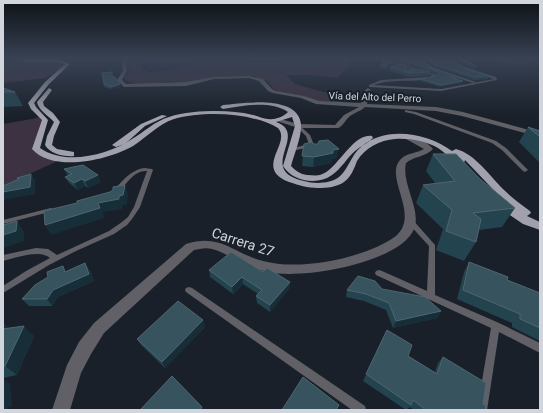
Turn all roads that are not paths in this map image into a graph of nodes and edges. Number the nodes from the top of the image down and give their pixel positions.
1 (52, 78) edge
2 (59, 78) edge
3 (119, 78) edge
4 (213, 78) edge
5 (254, 78) edge
6 (426, 78) edge
7 (462, 78) edge
8 (494, 78) edge
9 (476, 83) junction
10 (369, 88) junction
11 (259, 104) junction
12 (363, 106) junction
13 (406, 111) joint
14 (291, 112) junction
15 (249, 115) junction
16 (272, 121) junction
17 (298, 123) junction
18 (540, 135) edge
19 (409, 137) junction
20 (312, 145) junction
21 (292, 150) junction
22 (315, 151) edge
23 (413, 156) junction
24 (432, 157) dead end
25 (447, 161) edge
26 (525, 170) dead end
27 (471, 174) junction
28 (109, 194) edge
29 (61, 208) edge
30 (540, 219) edge
31 (410, 221) junction
32 (3, 222) edge
33 (540, 226) edge
34 (3, 258) edge
35 (56, 258) junction
36 (379, 273) dead end
37 (3, 290) edge
38 (189, 290) dead end
39 (431, 296) junction
40 (496, 326) junction
41 (540, 348) edge
42 (61, 410) edge
43 (361, 410) edge
44 (482, 410) edge

1 - 15 main road
2 - 11 main road
3 - 4 street, Vía del Alto del Perro
5 - 12 street, Vía del Alto del Perro
6 - 10 lane
7 - 9 lane
8 - 9 lane
9 - 10 lane
10 - 12 street
11 - 14 main road
11 - 15 main road
12 - 13 street
12 - 17 street
12 - 18 street, Vía del Alto del Perro
13 - 26 lane
14 - 16 main road
14 - 17 main road
15 - 16 main road
16 - 17 street
16 - 19 main road
17 - 20 lane
17 - 21 main road
19 - 23 street
19 - 27 main road
20 - 21 lane
20 - 22 lane
21 - 30 main road
23 - 24 street
23 - 31 street
25 - 27 street
27 - 33 main road
28 - 35 lane
29 - 32 lane
31 - 39 lane
31 - 42 street, Carrera 27
34 - 35 lane
35 - 37 lane
36 - 39 lane
38 - 43 lane
39 - 40 lane
40 - 41 lane
40 - 44 lane

